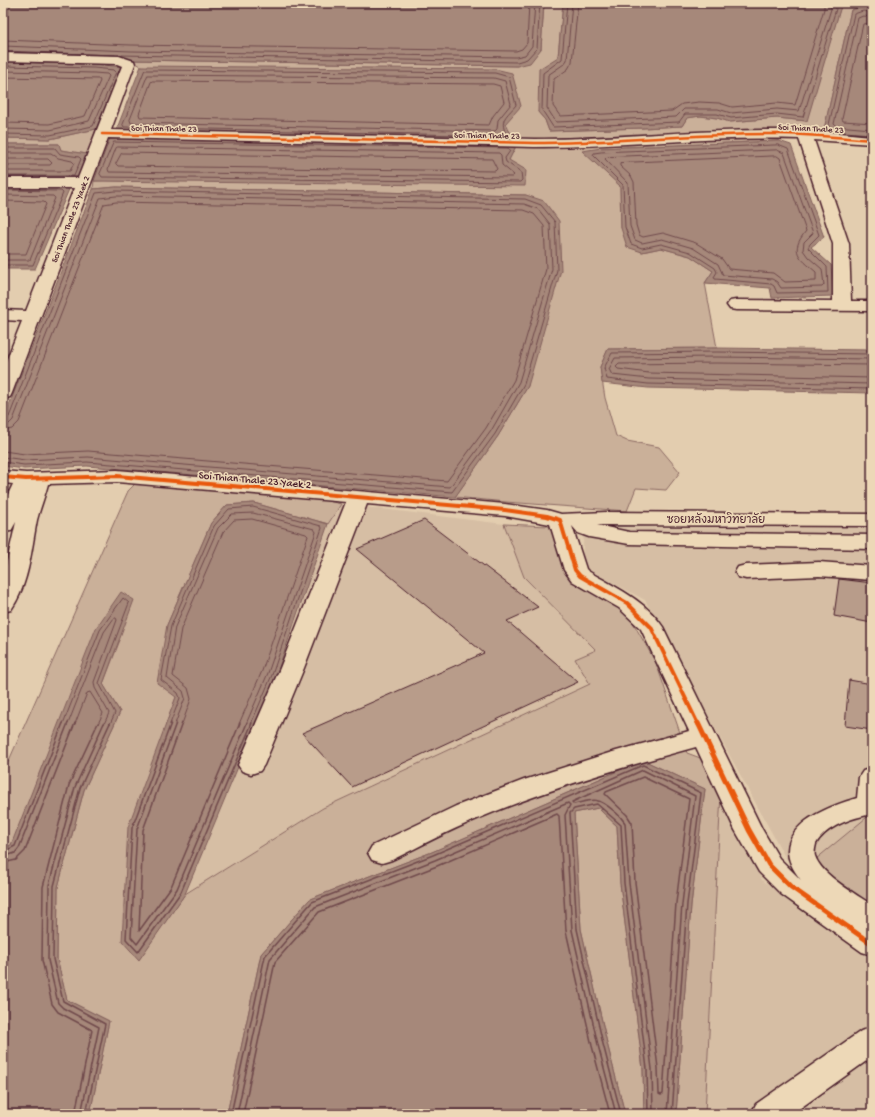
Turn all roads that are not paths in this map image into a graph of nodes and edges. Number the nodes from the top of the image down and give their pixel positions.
1 (3, 57) edge
2 (102, 134) junction
3 (805, 135) junction
4 (872, 140) edge
5 (3, 183) edge
6 (84, 183) junction
7 (736, 305) dead end
8 (842, 306) junction
9 (872, 306) edge
10 (3, 315) edge
11 (33, 316) junction
12 (3, 393) edge
13 (3, 478) edge
14 (33, 479) junction
15 (358, 497) junction
16 (505, 510) joint
17 (563, 518) junction
18 (872, 520) edge
19 (3, 526) edge
20 (872, 542) edge
21 (746, 572) dead end
22 (872, 573) edge
23 (3, 606) edge
24 (704, 736) junction
25 (251, 765) dead end
26 (872, 777) edge
27 (871, 805) edge
28 (382, 853) dead end
29 (872, 920) edge
30 (872, 944) edge
31 (872, 1040) edge
32 (767, 1114) edge

1 - 2 street
2 - 3 street, Soi Thian Thale 23
2 - 6 street, Soi Thian Thale 23 Yaek 2
3 - 4 street, Soi Thian Thale 23
3 - 8 street
5 - 6 street
6 - 11 street, Soi Thian Thale 23 Yaek 2
7 - 8 street
8 - 9 street
10 - 11 street
11 - 12 street, Soi Thian Thale 23 Yaek 2
13 - 14 street, Soi Thian Thale 23 Yaek 2
14 - 15 street, Soi Thian Thale 23 Yaek 2
14 - 19 street
14 - 23 street
15 - 16 street, Soi Thian Thale 23 Yaek 2
15 - 25 street
16 - 17 street, ซอยหลังมหาวิทยาลัย
17 - 18 street, ซอยหลังมหาวิทยาลัย
17 - 20 street
17 - 24 street
21 - 22 street
24 - 28 street
24 - 30 street
26 - 27 street
27 - 29 street
31 - 32 street

